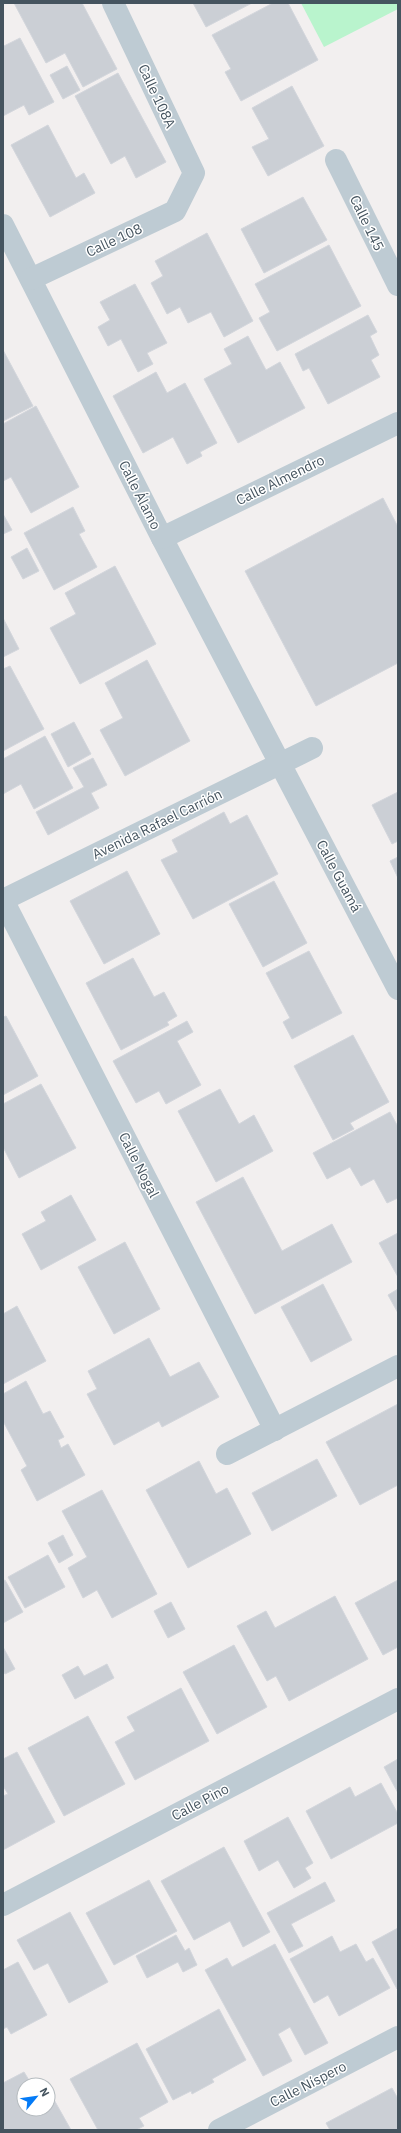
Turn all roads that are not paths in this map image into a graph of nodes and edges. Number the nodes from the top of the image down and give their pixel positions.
1 (113, 3) edge
2 (336, 160) dead end
3 (186, 189) joint
4 (3, 224) edge
5 (31, 279) junction
6 (398, 285) edge
7 (398, 423) edge
8 (162, 538) junction
9 (312, 748) dead end
10 (280, 763) junction
11 (3, 900) edge
12 (398, 989) edge
13 (398, 1366) edge
14 (275, 1430) junction
15 (227, 1454) dead end
16 (398, 1699) edge
17 (3, 1905) edge
18 (398, 2037) edge
19 (219, 2130) edge

1 - 3 street, Calle 108A
2 - 6 street, Calle 145
3 - 5 street, Calle 108
4 - 5 street, Calle Álamo
5 - 8 street, Calle Álamo
7 - 8 street, Calle Almendro
8 - 10 street, Calle Álamo
9 - 10 street, Avenida Rafael Carrión
10 - 11 street, Avenida Rafael Carrión
10 - 12 street, Calle Guamá
11 - 14 street, Calle Nogal
13 - 14 street
14 - 15 street
16 - 17 street, Calle Pino
18 - 19 street, Calle Níspero

